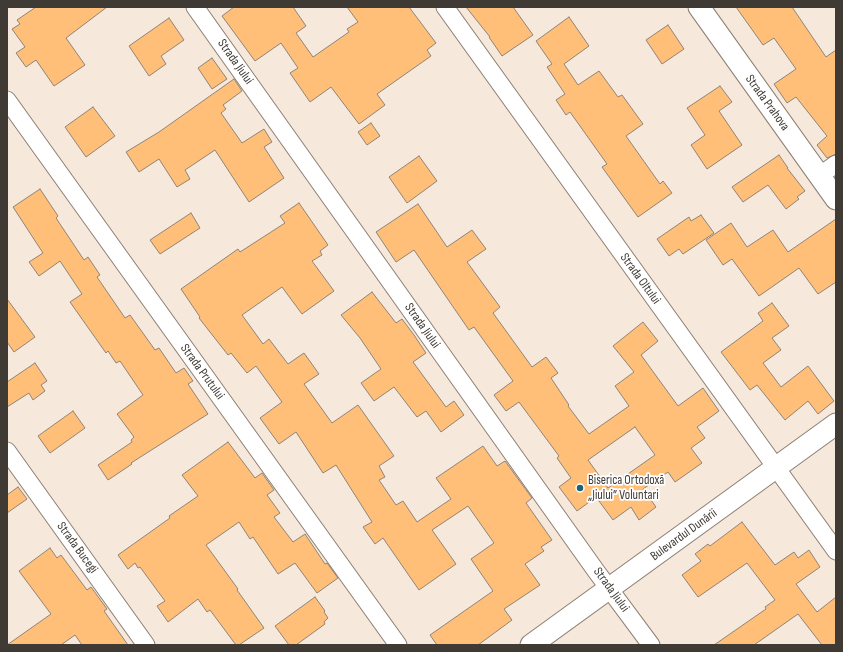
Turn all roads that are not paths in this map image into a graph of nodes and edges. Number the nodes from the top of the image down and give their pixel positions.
1 (195, 7) edge
2 (445, 7) edge
3 (702, 8) edge
4 (7, 100) edge
5 (836, 164) edge
6 (819, 176) junction
7 (836, 199) edge
8 (836, 424) edge
9 (7, 451) edge
10 (776, 468) junction
11 (836, 551) edge
12 (609, 589) junction
13 (146, 645) edge
14 (398, 645) edge
15 (532, 645) edge
16 (651, 645) edge

1 - 12 street, Strada Jiului
2 - 10 street, Strada Oltului
3 - 6 street, Strada Prahova
4 - 14 street, Strada Prutului
5 - 6 street
6 - 7 street, Strada Prahova
8 - 10 street, Bulevardul Dunării
9 - 13 street, Strada Bucegi
10 - 11 street, Strada Oltului
10 - 12 street, Bulevardul Dunării
12 - 15 street, Bulevardul Dunării
12 - 16 street, Strada Jiului

